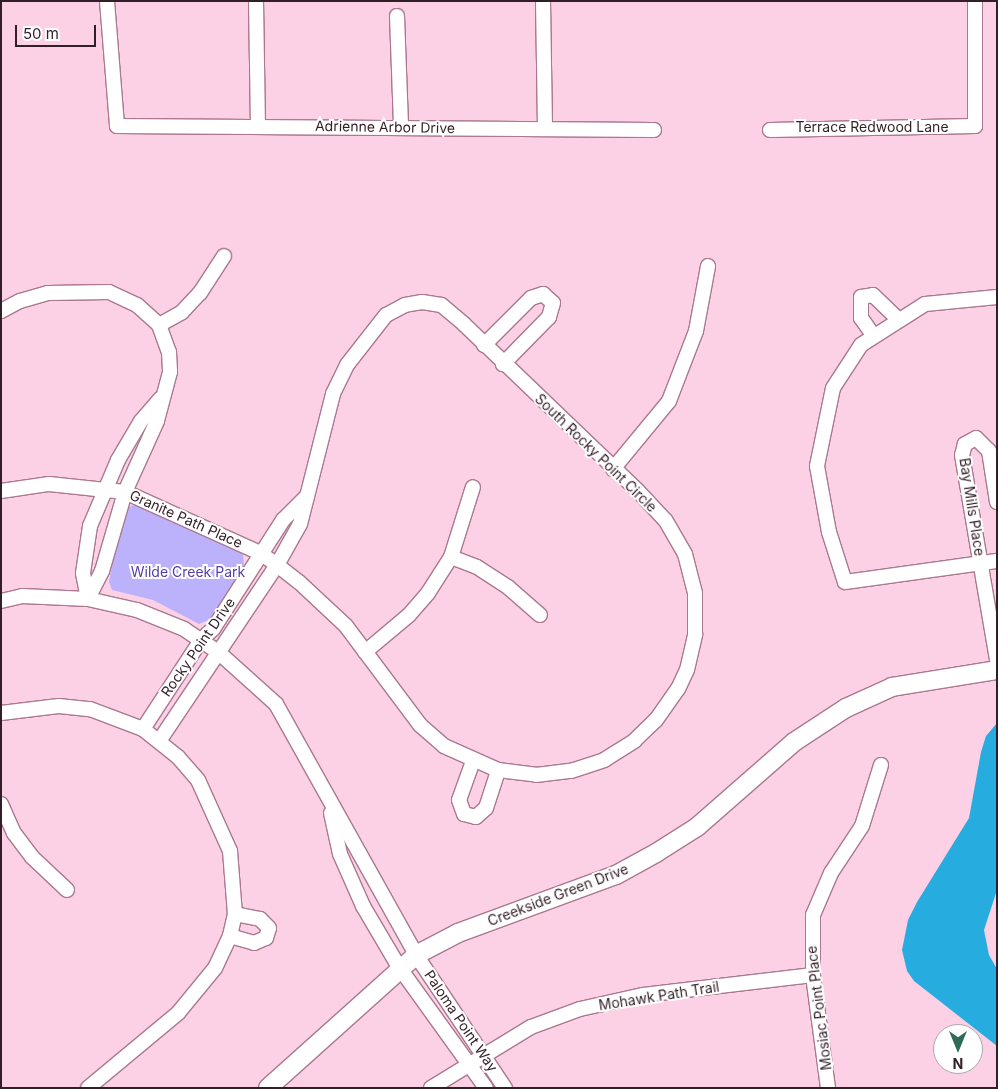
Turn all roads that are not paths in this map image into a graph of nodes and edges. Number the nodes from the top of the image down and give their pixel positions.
1 (107, 1) edge
2 (256, 1) edge
3 (543, 1) edge
4 (975, 1) edge
5 (397, 16) dead end
6 (258, 126) junction
7 (401, 127) junction
8 (545, 129) junction
9 (654, 130) dead end
10 (770, 130) dead end
11 (224, 256) dead end
12 (708, 266) dead end
13 (997, 297) edge
14 (441, 305) joint
15 (1, 311) edge
16 (898, 319) junction
17 (159, 325) junction
18 (873, 335) junction
19 (484, 344) junction
20 (503, 364) junction
21 (165, 394) junction
22 (613, 469) junction
23 (473, 487) dead end
24 (105, 489) junction
25 (1, 491) edge
26 (124, 492) junction
27 (308, 495) junction
28 (997, 502) edge
29 (260, 553) junction
30 (450, 557) junction
31 (997, 561) edge
32 (981, 563) junction
33 (277, 565) junction
34 (88, 599) junction
35 (1, 601) edge
36 (540, 615) dead end
37 (201, 640) junction
38 (218, 651) junction
39 (365, 652) junction
40 (997, 660) edge
41 (997, 670) edge
42 (1, 713) edge
43 (143, 729) junction
44 (160, 740) junction
45 (472, 761) junction
46 (881, 765) dead end
47 (498, 770) junction
48 (1, 804) edge
49 (329, 805) junction
50 (67, 890) dead end
51 (235, 914) junction
52 (230, 936) junction
53 (416, 955) junction
54 (399, 967) junction
55 (813, 975) junction
56 (484, 1054) junction
57 (468, 1062) junction
58 (88, 1088) edge
59 (268, 1088) edge
60 (431, 1088) edge
61 (486, 1088) edge
62 (505, 1088) edge
63 (828, 1088) edge

1 - 6 street, Adrienne Arbor Drive
2 - 6 street
3 - 8 street
4 - 10 street, Terrace Redwood Lane
5 - 7 street
6 - 7 street, Adrienne Arbor Drive
7 - 8 street, Adrienne Arbor Drive
8 - 9 street, Adrienne Arbor Drive
11 - 17 street
12 - 22 street
13 - 16 street
14 - 19 street, South Rocky Point Circle
14 - 27 street, Rocky Point Drive
15 - 17 street
16 - 18 street
16 - 18 street
17 - 21 street
18 - 32 street
19 - 20 street, South Rocky Point Circle
19 - 20 street
20 - 22 street, South Rocky Point Circle
21 - 24 street
21 - 26 street
22 - 47 street, South Rocky Point Circle
23 - 30 street
24 - 25 street, Granite Path Place
24 - 26 street, Granite Path Place
24 - 34 street
26 - 29 street, Granite Path Place
26 - 34 street
27 - 29 street, Rocky Point Drive
27 - 33 street, Rocky Point Drive
28 - 32 street, Bay Mills Place
29 - 33 street, Granite Path Place
29 - 37 street, Rocky Point Drive
30 - 36 street
30 - 39 street
31 - 32 street
32 - 40 street
33 - 38 street, Rocky Point Drive
33 - 39 street, Granite Path Place
34 - 35 street
34 - 37 street
37 - 38 street
37 - 43 street, Rocky Point Drive
38 - 44 street, Rocky Point Drive
38 - 49 street
39 - 45 street, Granite Path Place
41 - 53 main road, Creekside Green Drive
42 - 43 street
43 - 44 street
44 - 51 street
45 - 47 street, South Rocky Point Circle
45 - 47 street
46 - 55 street, Mosiac Point Place
48 - 50 street
49 - 53 street, Paloma Point Way
49 - 54 street, Paloma Point Way
51 - 52 street
51 - 52 street
52 - 58 street
53 - 54 main road, Creekside Green Drive
53 - 56 street, Paloma Point Way
54 - 57 street, Paloma Point Way
54 - 59 main road, Creekside Green Drive
55 - 56 street, Mohawk Path Trail
55 - 63 street, Mosiac Point Place
56 - 57 street, Mohawk Path Trail
56 - 62 street, Paloma Point Way
57 - 60 street, Mohawk Path Trail
57 - 61 street, Paloma Point Way

